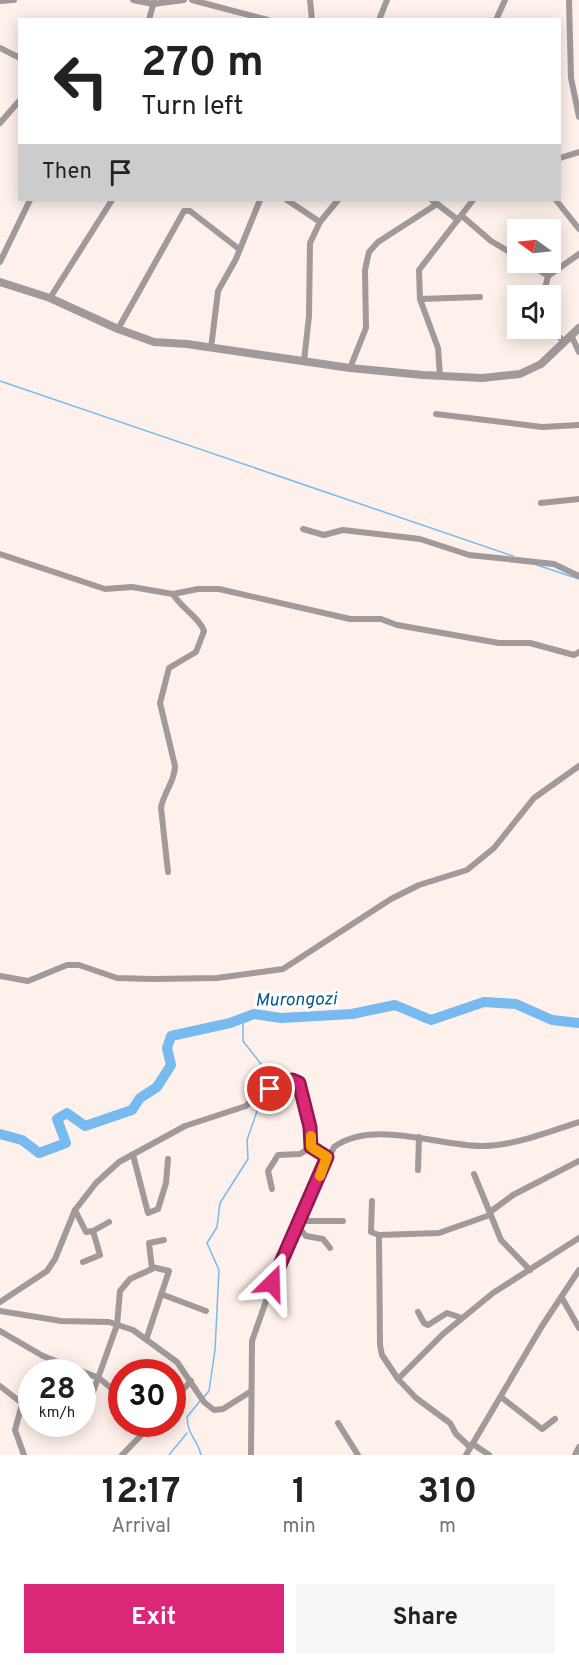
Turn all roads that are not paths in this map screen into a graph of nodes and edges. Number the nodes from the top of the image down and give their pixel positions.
1 (14, 0) edge
2 (133, 0) edge
3 (184, 0) edge
4 (192, 0) edge
5 (310, 0) edge
6 (387, 0) edge
7 (505, 0) edge
8 (569, 0) edge
9 (0, 1) edge
10 (154, 2) edge
11 (240, 16) edge
12 (150, 18) edge
13 (312, 18) edge
14 (380, 18) edge
15 (497, 18) edge
16 (571, 20) junction
17 (579, 20) edge
18 (0, 48) edge
19 (18, 57) edge
20 (18, 102) edge
21 (579, 117) edge
22 (0, 123) edge
23 (579, 152) edge
24 (561, 158) edge
25 (30, 201) edge
26 (110, 201) edge
27 (260, 201) edge
28 (288, 201) edge
29 (337, 201) edge
30 (472, 201) edge
31 (557, 201) edge
32 (435, 202) edge
33 (460, 218) junction
34 (320, 222) junction
35 (579, 229) edge
36 (239, 249) junction
37 (507, 250) edge
38 (579, 254) edge
39 (0, 262) edge
40 (544, 273) edge
41 (548, 276) junction
42 (0, 282) edge
43 (546, 285) edge
44 (480, 297) dead end
45 (50, 298) junction
46 (420, 299) junction
47 (579, 328) edge
48 (118, 329) junction
49 (571, 335) junction
50 (561, 339) edge
51 (564, 342) junction
52 (211, 348) junction
53 (579, 352) edge
54 (304, 362) junction
55 (350, 368) junction
56 (440, 376) junction
57 (436, 414) dead end
58 (579, 425) edge
59 (579, 499) edge
60 (542, 503) dead end
61 (303, 530) dead end
62 (0, 554) edge
63 (579, 576) edge
64 (173, 594) junction
65 (579, 652) edge
66 (579, 766) edge
67 (168, 872) dead end
68 (0, 976) edge
69 (579, 1122) edge
70 (419, 1137) junction
71 (311, 1147) junction
72 (133, 1155) junction
73 (327, 1157) junction
74 (168, 1159) dead end
75 (579, 1161) edge
76 (418, 1170) dead end
77 (474, 1174) dead end
78 (272, 1189) dead end
79 (372, 1201) dead end
80 (75, 1210) junction
81 (490, 1214) junction
82 (343, 1221) dead end
83 (109, 1222) dead end
84 (299, 1224) junction
85 (93, 1231) junction
86 (380, 1235) junction
87 (579, 1239) edge
88 (164, 1240) dead end
89 (330, 1248) dead end
90 (83, 1262) dead end
91 (152, 1267) junction
92 (530, 1270) junction
93 (579, 1270) edge
94 (161, 1294) junction
95 (562, 1298) junction
96 (0, 1302) edge
97 (0, 1311) edge
98 (206, 1311) dead end
99 (418, 1312) dead end
100 (462, 1318) junction
101 (117, 1324) junction
102 (579, 1328) edge
103 (0, 1331) edge
104 (147, 1337) junction
105 (99, 1378) junction
106 (398, 1379) junction
107 (191, 1381) junction
108 (96, 1385) edge
109 (0, 1386) edge
110 (108, 1386) edge
111 (186, 1386) edge
112 (250, 1392) junction
113 (501, 1397) junction
114 (18, 1401) edge
115 (18, 1419) edge
116 (555, 1419) dead end
117 (338, 1423) dead end
118 (139, 1437) edge
119 (472, 1446) junction
120 (579, 1448) edge
121 (24, 1455) edge
122 (122, 1455) edge
123 (250, 1455) edge
124 (358, 1455) edge
125 (466, 1455) edge
126 (489, 1455) edge
127 (576, 1455) edge

1 - 9 street
2 - 10 street
3 - 10 street
4 - 11 street
5 - 13 street
6 - 14 street
7 - 15 street
8 - 16 street
10 - 12 street
16 - 17 street
16 - 21 street
18 - 19 street
20 - 22 street
23 - 24 street
25 - 39 street
26 - 45 street
27 - 36 street
28 - 34 street
29 - 34 street
30 - 33 street
31 - 35 street
32 - 33 street
32 - 55 street
33 - 37 street
33 - 46 street
34 - 54 street
36 - 48 street
36 - 52 street
38 - 41 street
40 - 41 street
41 - 43 street
42 - 45 street
44 - 46 street
45 - 48 street
46 - 56 street
47 - 49 street
48 - 52 street
49 - 51 street
49 - 53 street
50 - 51 street
51 - 56 street
52 - 54 street
54 - 55 street
55 - 56 street
57 - 58 street
59 - 60 street
61 - 63 street
62 - 64 street
64 - 65 street
64 - 67 street
66 - 68 street
69 - 70 street
70 - 73 street
70 - 76 street
71 - 72 street
71 - 73 street
71 - 78 street
72 - 74 street
72 - 80 street
73 - 84 street
75 - 81 street
77 - 81 street
79 - 86 street
80 - 85 street
80 - 96 street
81 - 86 street
81 - 92 street
82 - 84 street
83 - 85 street
84 - 89 street
84 - 112 street
85 - 90 street
86 - 106 street
87 - 92 street
88 - 91 street
91 - 94 street
91 - 101 street
92 - 100 street
93 - 95 street
94 - 98 street
94 - 104 street
95 - 102 street
95 - 113 street
97 - 101 street
99 - 100 street
100 - 106 street
101 - 104 street
101 - 105 street
103 - 105 street
104 - 107 street
105 - 108 street
105 - 110 street
106 - 119 street
107 - 111 street
107 - 112 street
109 - 114 street
112 - 123 street
113 - 116 street
113 - 119 street
115 - 121 street
117 - 124 street
118 - 122 street
119 - 125 street
119 - 126 street
120 - 127 street

